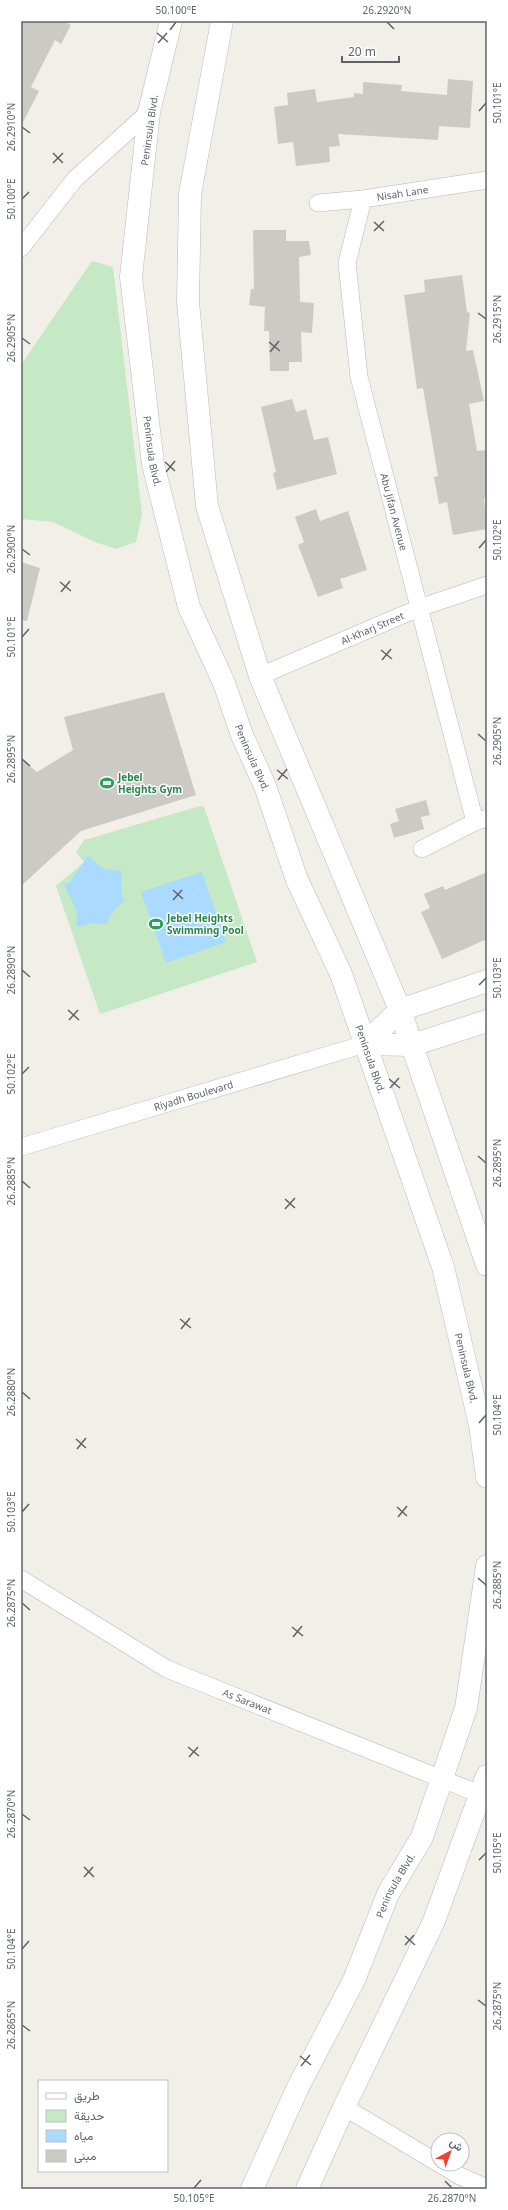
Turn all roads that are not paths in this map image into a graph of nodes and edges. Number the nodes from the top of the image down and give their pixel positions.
1 (170, 21) edge
2 (222, 21) edge
3 (149, 112) junction
4 (487, 180) edge
5 (363, 200) junction
6 (318, 203) dead end
7 (21, 248) edge
8 (487, 585) edge
9 (419, 608) junction
10 (260, 676) junction
11 (481, 820) edge
12 (422, 849) dead end
13 (487, 981) edge
14 (400, 1010) junction
15 (487, 1021) edge
16 (365, 1044) junction
17 (412, 1045) junction
18 (21, 1147) edge
19 (487, 1265) edge
20 (487, 1477) edge
21 (487, 1566) edge
22 (21, 1579) edge
23 (441, 1779) junction
24 (485, 1789) edge
25 (344, 2107) junction
26 (430, 2158) edge
27 (448, 2172) edge
28 (457, 2182) edge
29 (487, 2188) edge
30 (252, 2189) edge
31 (307, 2189) edge

1 - 3 main road, Peninsula Blvd.
2 - 10 main road
3 - 7 street
3 - 16 main road, Peninsula Blvd.
4 - 5 street, Nisah Lane
5 - 6 street, Nisah Lane
5 - 9 street, Abu Jifan Avenue
8 - 9 street, Al-Kharj Street
9 - 10 street, Al-Kharj Street
9 - 11 street, Abu Jifan Avenue
10 - 14 main road
11 - 12 street
13 - 14 main road, Riyadh Boulevard
14 - 16 main road, Riyadh Boulevard
14 - 17 main road
15 - 17 main road, Riyadh Boulevard
16 - 17 main road, Riyadh Boulevard
16 - 18 street, Riyadh Boulevard
16 - 20 main road, Peninsula Blvd.
17 - 19 main road
21 - 23 main road, Peninsula Blvd.
22 - 23 street, As Sarawat
23 - 24 street, As Sarawat
23 - 30 main road, Peninsula Blvd.
24 - 25 main road
25 - 26 street
25 - 31 main road
27 - 28 street
28 - 29 street

